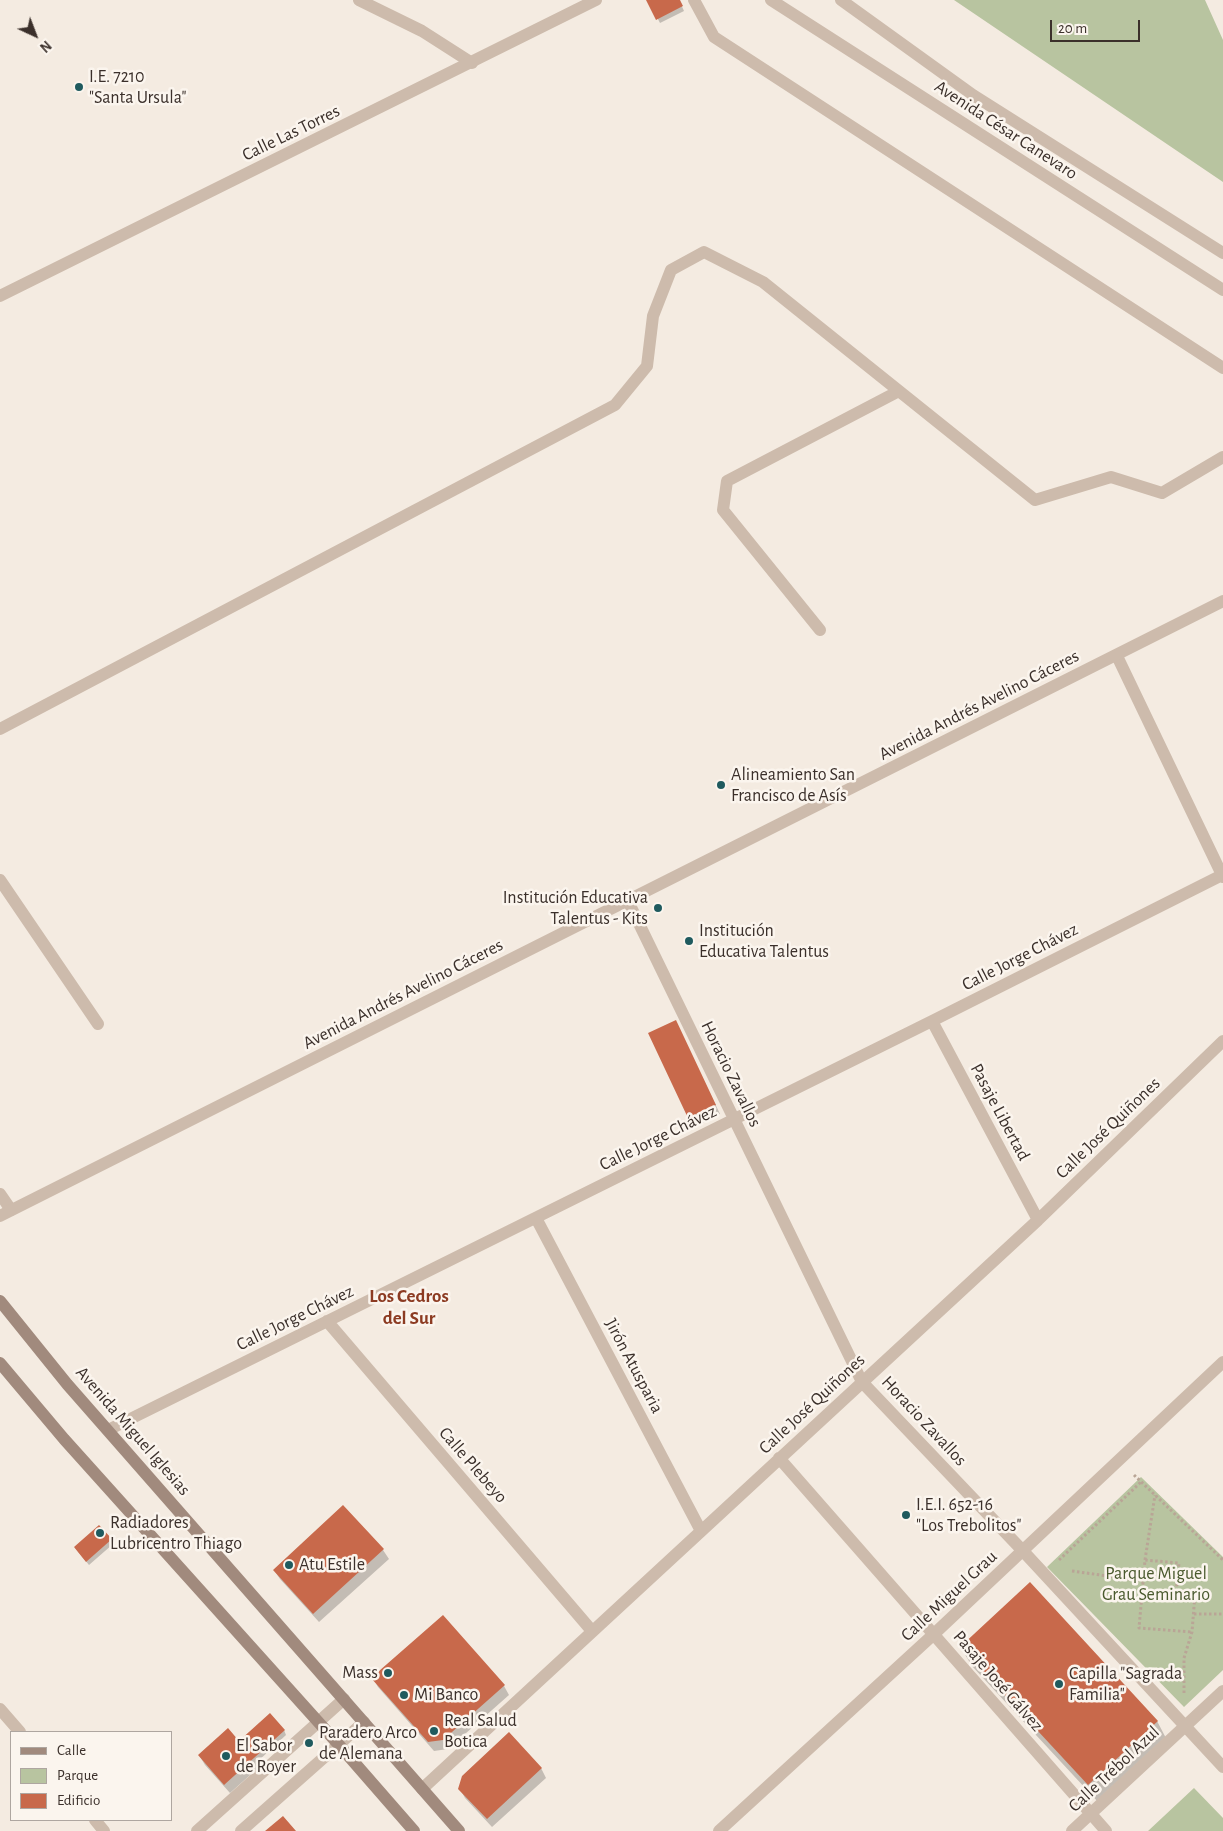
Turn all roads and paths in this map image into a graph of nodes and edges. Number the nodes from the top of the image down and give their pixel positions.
1 (359, 0) edge
2 (596, 0) edge
3 (694, 0) edge
4 (771, 0) edge
5 (841, 0) edge
6 (472, 63) junction
7 (1223, 253) edge
8 (1223, 290) edge
9 (0, 296) edge
10 (1223, 368) edge
11 (899, 391) junction
12 (1223, 457) edge
13 (1223, 601) edge
14 (820, 630) dead end
15 (1117, 656) junction
16 (0, 730) edge
17 (1222, 876) edge
18 (0, 880) edge
19 (628, 901) junction
20 (932, 1021) junction
21 (98, 1024) dead end
22 (1223, 1042) edge
23 (734, 1120) junction
24 (0, 1194) edge
25 (5, 1213) edge
26 (536, 1218) junction
27 (1038, 1220) junction
28 (0, 1301) edge
29 (327, 1321) junction
30 (1223, 1362) edge
31 (0, 1363) edge
32 (862, 1382) junction
33 (108, 1430) junction
34 (779, 1458) junction
35 (1119, 1461) junction
36 (1141, 1482) junction
37 (1155, 1495) junction
38 (701, 1530) junction
39 (1023, 1551) junction
40 (1145, 1560) junction
41 (1223, 1560) edge
42 (1058, 1561) dead end
43 (1070, 1570) dead end
44 (1143, 1581) junction
45 (1194, 1614) junction
46 (1223, 1614) edge
47 (592, 1631) junction
48 (1192, 1632) junction
49 (934, 1634) junction
50 (1223, 1691) edge
51 (344, 1699) junction
52 (0, 1710) edge
53 (319, 1722) junction
54 (364, 1722) junction
55 (1186, 1726) junction
56 (19, 1731) edge
57 (339, 1744) junction
58 (1223, 1767) edge
59 (422, 1789) junction
60 (1091, 1814) junction
61 (96, 1821) edge
62 (104, 1831) edge
63 (197, 1831) edge
64 (241, 1831) edge
65 (414, 1831) edge
66 (459, 1831) edge
67 (719, 1831) edge
68 (1072, 1831) edge
69 (1106, 1831) edge

1 - 6 street
2 - 6 street, Calle Las Torres
3 - 10 street
4 - 8 street, Avenida César Canevaro
5 - 7 street, Avenida César Canevaro
6 - 9 street, Calle Las Torres
11 - 12 street
11 - 14 street
11 - 16 street
13 - 15 street, Avenida Andrés Avelino Cáceres
15 - 17 street
15 - 19 street, Avenida Andrés Avelino Cáceres
17 - 20 street, Calle Jorge Chávez
18 - 21 street
19 - 23 street, Horacio Zavallos
19 - 25 street, Avenida Andrés Avelino Cáceres
20 - 23 street, Calle Jorge Chávez
20 - 27 street, Pasaje Libertad
22 - 27 street, Calle José Quiñones
23 - 26 street, Calle Jorge Chávez
23 - 32 street, Horacio Zavallos
24 - 25 street
26 - 29 street, Calle Jorge Chávez
26 - 38 street, Jirón Atusparia
27 - 32 street, Calle José Quiñones
28 - 33 main road, Avenida Miguel Iglesias
29 - 33 street, Calle Jorge Chávez
29 - 47 street, Calle Plebeyo
30 - 35 street, Calle Miguel Grau
31 - 53 main road
32 - 34 street, Calle José Quiñones
32 - 39 street, Horacio Zavallos
33 - 51 main road, Avenida Miguel Iglesias
34 - 38 street, Calle José Quiñones
34 - 49 street, Pasaje José Gálvez
35 - 36 path
35 - 39 street, Calle Miguel Grau
36 - 37 path
36 - 42 path
37 - 40 path
37 - 41 path
38 - 47 street, Calle José Quiñones
39 - 49 street, Calle Miguel Grau
39 - 55 street, Horacio Zavallos
40 - 44 path
40 - 45 path
43 - 44 path
44 - 48 path
45 - 46 path
45 - 48 path
47 - 59 street, Calle José Quiñones
48 - 55 path
49 - 60 street, Pasaje José Gálvez
49 - 67 street, Calle Miguel Grau
50 - 55 street, Calle Trébol Azul
51 - 53 street
51 - 54 main road, Avenida Miguel Iglesias
52 - 56 street
53 - 57 main road
53 - 63 street
54 - 57 street
54 - 59 main road, Avenida Miguel Iglesias
55 - 58 street, Horacio Zavallos
55 - 60 street, Calle Trébol Azul
57 - 64 street
57 - 65 main road
59 - 66 main road, Avenida Miguel Iglesias
60 - 68 street, Calle Trébol Azul
60 - 69 street, Pasaje José Gálvez
61 - 62 street

